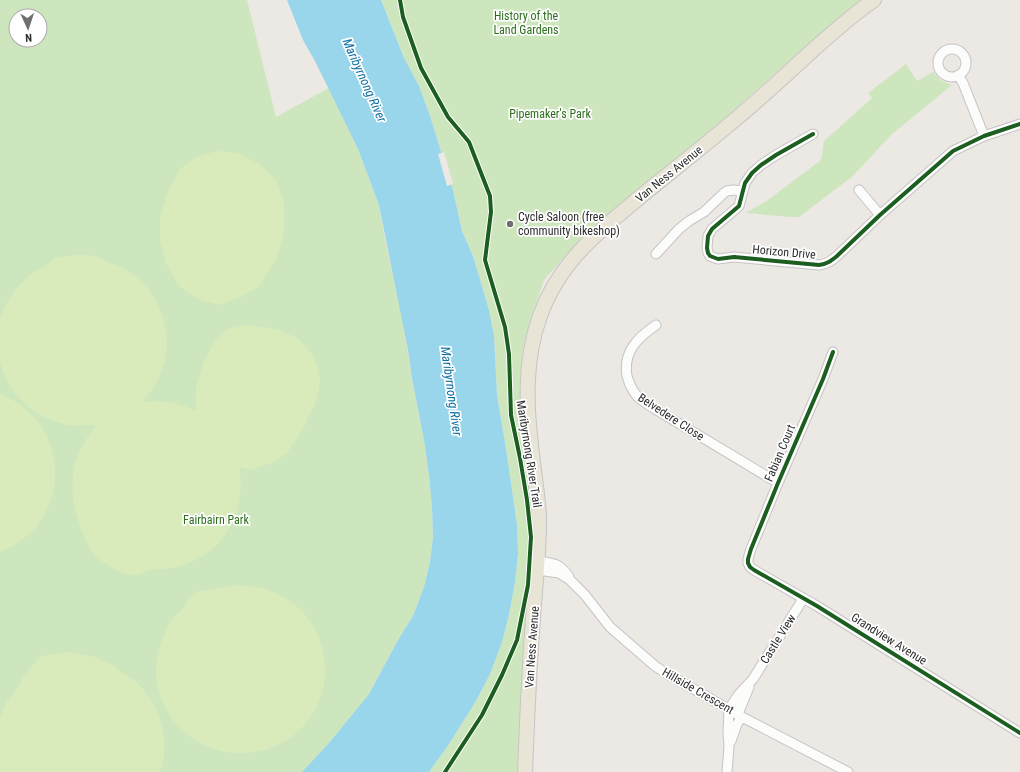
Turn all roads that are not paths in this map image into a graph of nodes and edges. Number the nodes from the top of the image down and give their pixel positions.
1 (874, 0) edge
2 (958, 75) dead end
3 (1020, 125) edge
4 (813, 134) dead end
5 (984, 136) junction
6 (744, 187) junction
7 (859, 190) dead end
8 (880, 215) junction
9 (656, 254) dead end
10 (656, 325) dead end
11 (832, 352) dead end
12 (778, 483) junction
13 (748, 564) joint
14 (538, 566) junction
15 (803, 599) junction
16 (753, 678) junction
17 (728, 709) junction
18 (740, 716) junction
19 (1020, 733) edge
20 (730, 746) junction
21 (525, 772) edge
22 (727, 772) edge
23 (848, 772) edge

1 - 14 main road, Van Ness Avenue
2 - 5 street
3 - 5 street, Horizon Drive
4 - 6 street, Horizon Drive
5 - 8 street, Horizon Drive
6 - 8 street, Horizon Drive
6 - 9 street
7 - 8 street
10 - 12 street, Belvedere Close
11 - 12 street, Fabian Court
12 - 13 street, Fabian Court
13 - 15 street, Grandview Avenue
14 - 17 street, Hillside Crescent
14 - 21 main road, Van Ness Avenue
15 - 16 street, Castle View
15 - 19 street, Grandview Avenue
16 - 17 street, Castle View
16 - 18 street, Castle View
17 - 18 street, Hillside Crescent
17 - 20 street
18 - 20 street, Castle View
18 - 23 street, Hillside Crescent
20 - 22 street

